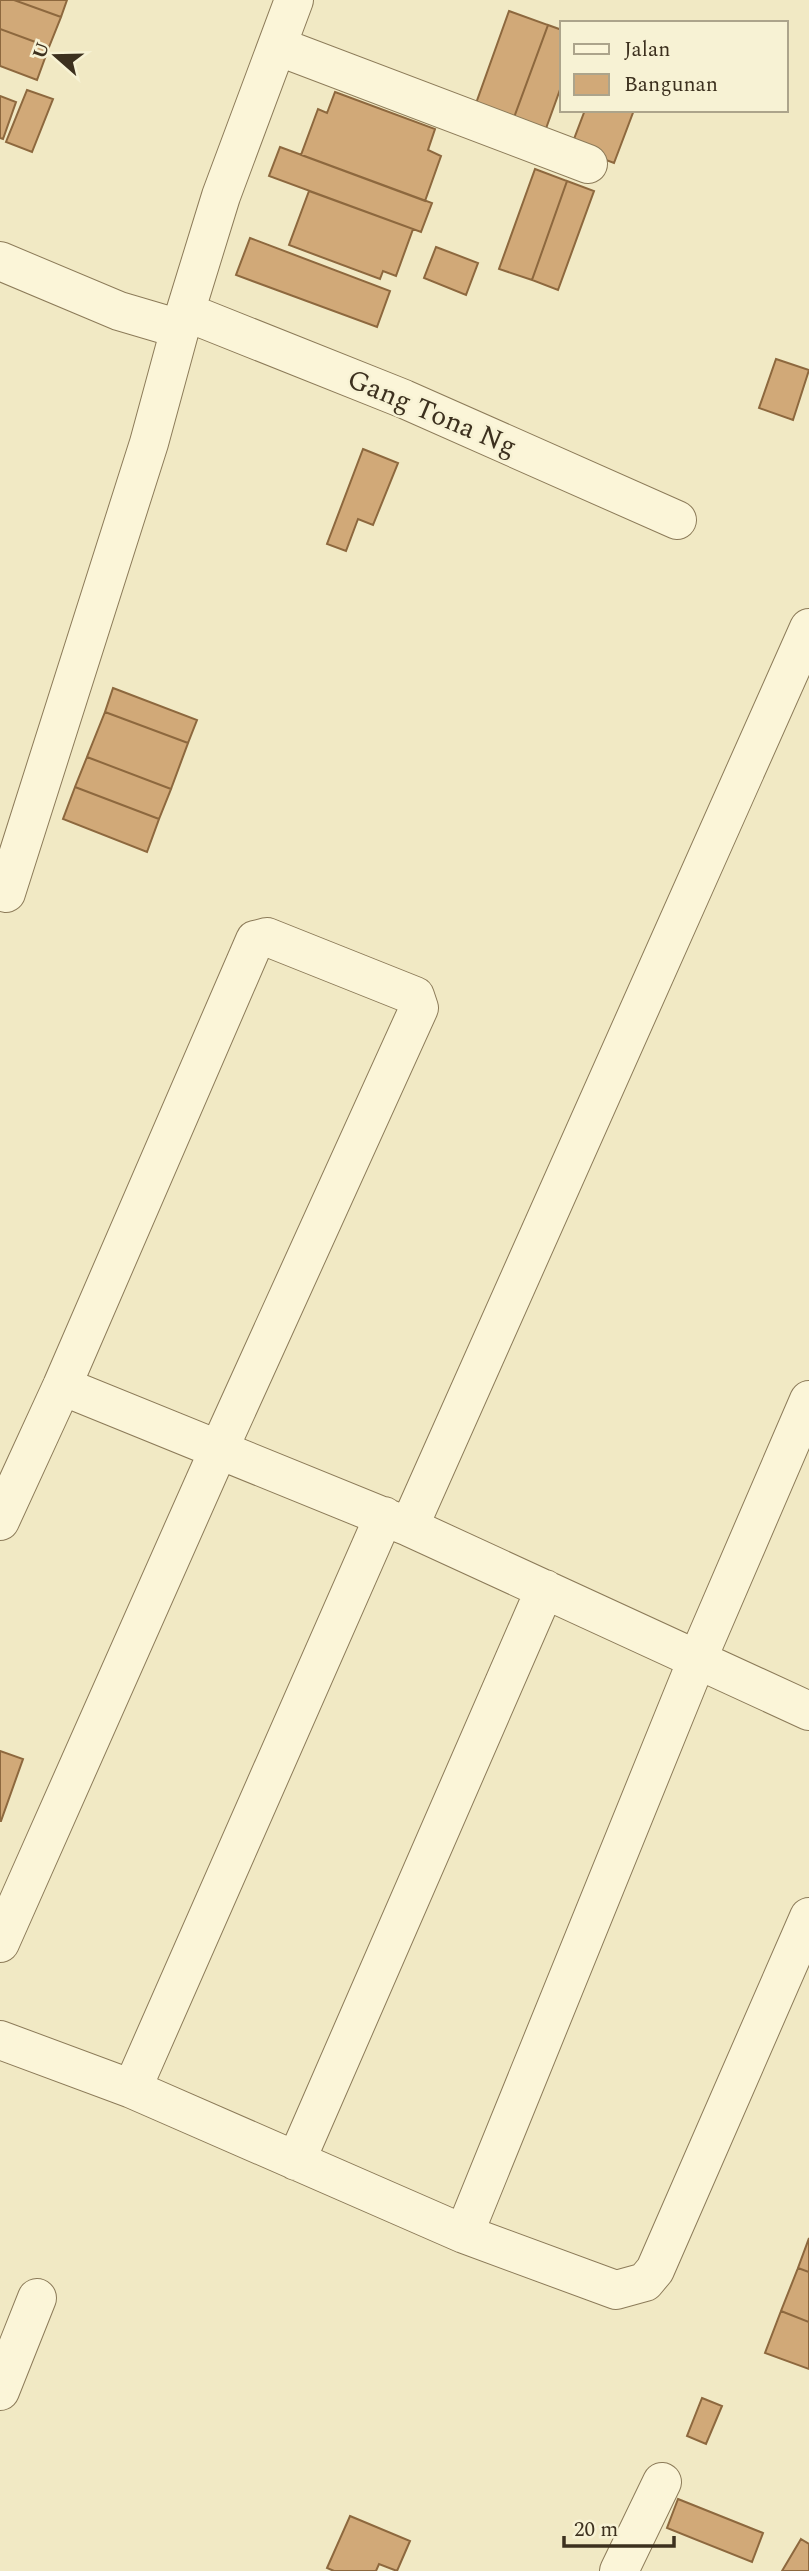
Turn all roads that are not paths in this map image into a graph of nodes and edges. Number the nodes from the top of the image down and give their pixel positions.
1 (294, 0) edge
2 (277, 46) junction
3 (588, 164) dead end
4 (0, 261) edge
5 (183, 321) junction
6 (677, 520) dead end
7 (809, 628) edge
8 (799, 679) edge
9 (0, 890) edge
10 (62, 1386) junction
11 (809, 1400) edge
12 (219, 1449) junction
13 (0, 1521) edge
14 (396, 1522) junction
15 (545, 1589) junction
16 (698, 1660) junction
17 (809, 1711) edge
18 (809, 1917) edge
19 (0, 1943) edge
20 (0, 2040) edge
21 (132, 2089) junction
22 (296, 2161) junction
23 (464, 2234) junction
24 (37, 2298) dead end
25 (0, 2391) edge
26 (663, 2482) dead end
27 (619, 2571) edge

1 - 2 street
2 - 3 street
2 - 5 street
4 - 5 street, Gang Tona Ng
5 - 6 street, Gang Tona Ng
5 - 9 street
7 - 8 street
8 - 14 street
10 - 12 street
10 - 12 street
10 - 13 street
11 - 16 street
12 - 14 street
12 - 19 street
14 - 15 street
14 - 21 street
15 - 16 street
15 - 22 street
16 - 17 street
16 - 23 street
18 - 23 street
20 - 21 street
21 - 22 street
22 - 23 street
24 - 25 street
26 - 27 street

